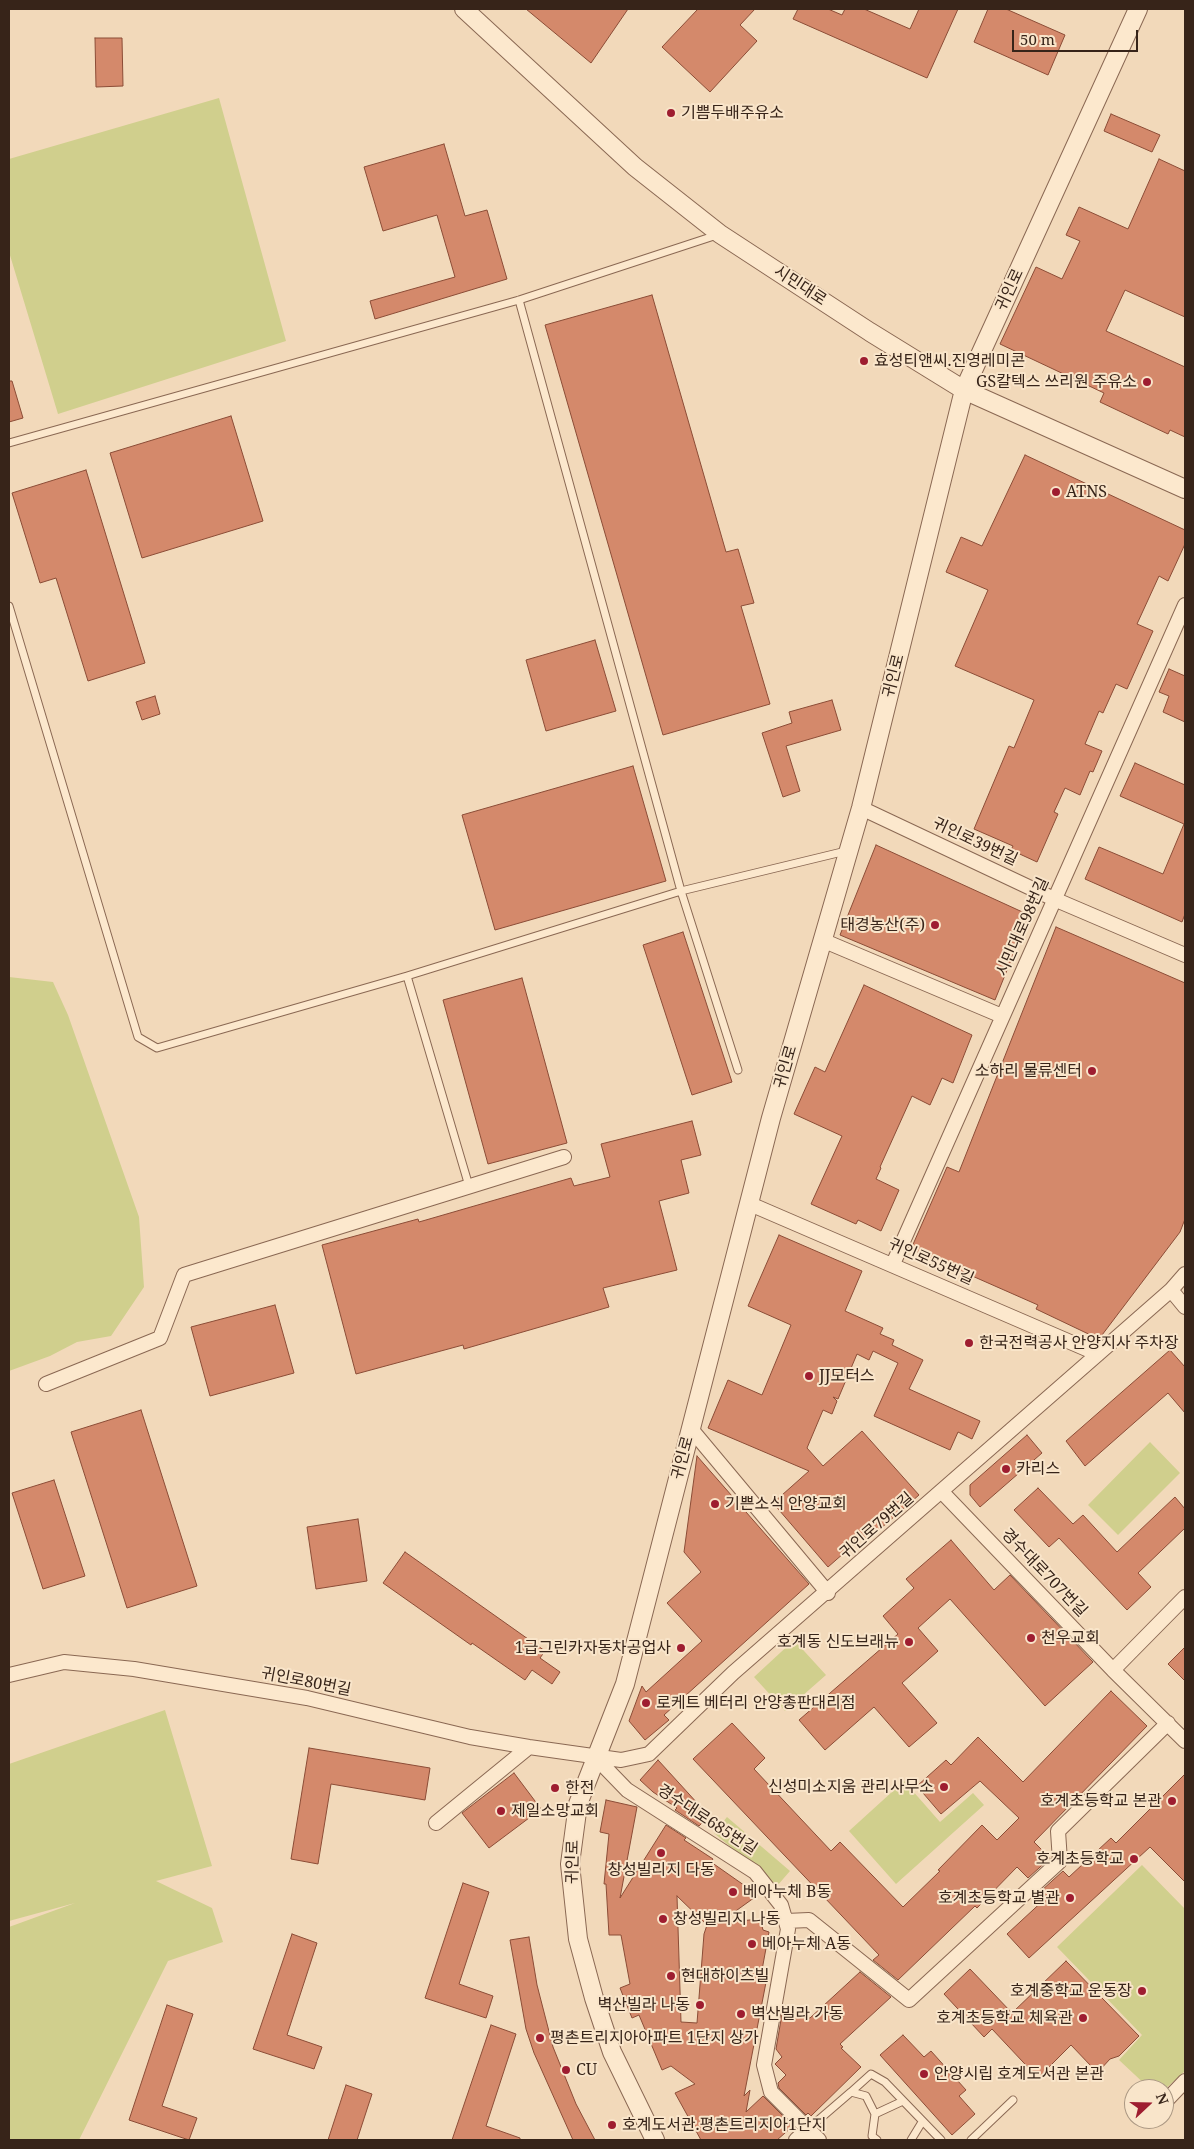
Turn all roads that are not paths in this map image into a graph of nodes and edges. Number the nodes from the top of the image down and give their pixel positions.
1 (464, 9) edge
2 (1138, 9) edge
3 (720, 234) junction
4 (518, 300) junction
5 (964, 390) junction
6 (9, 443) edge
7 (1185, 489) edge
8 (1185, 605) edge
9 (9, 606) edge
10 (861, 808) junction
11 (848, 850) junction
12 (681, 891) junction
13 (1054, 899) junction
14 (822, 940) junction
15 (1185, 955) edge
16 (407, 976) junction
17 (1002, 1016) junction
18 (738, 1070) dead end
19 (564, 1157) dead end
20 (469, 1186) junction
21 (750, 1204) junction
22 (893, 1264) junction
23 (1185, 1274) edge
24 (1171, 1290) junction
25 (1185, 1307) edge
26 (1098, 1354) junction
27 (46, 1384) dead end
28 (691, 1428) junction
29 (942, 1492) junction
30 (828, 1593) junction
31 (1185, 1597) edge
32 (1113, 1670) junction
33 (9, 1675) edge
34 (1168, 1724) junction
35 (1185, 1740) edge
36 (529, 1747) junction
37 (595, 1757) junction
38 (436, 1823) dead end
39 (786, 1921) junction
40 (1185, 2081) edge
41 (851, 2092) junction
42 (1174, 2093) edge
43 (1012, 2100) dead end
44 (903, 2101) junction
45 (875, 2114) junction
46 (922, 2122) junction
47 (808, 2130) junction
48 (655, 2140) edge
49 (796, 2140) edge
50 (818, 2140) edge
51 (877, 2140) edge
52 (911, 2140) edge
53 (941, 2140) edge
54 (971, 2140) edge

1 - 3 street, 시민대로
2 - 5 street, 귀인로
3 - 4 lane
3 - 5 street, 시민대로
4 - 6 lane
4 - 12 lane
5 - 7 street, 시민대로
5 - 10 street, 귀인로
8 - 13 street, 시민대로98번길
9 - 16 lane
10 - 11 street, 귀인로
10 - 13 street, 귀인로39번길
11 - 12 lane
11 - 14 street, 귀인로
12 - 16 lane
12 - 18 lane
13 - 15 street, 귀인로39번길
13 - 17 street, 시민대로98번길
14 - 17 street
14 - 21 street, 귀인로
16 - 20 lane
17 - 22 street, 시민대로98번길
19 - 20 street
20 - 27 street
21 - 22 street, 귀인로55번길
21 - 28 street, 귀인로
22 - 26 street, 귀인로55번길
23 - 24 street, 귀인로79번길
24 - 25 street
24 - 26 street, 귀인로79번길
26 - 29 street, 귀인로79번길
28 - 30 street
28 - 37 street, 귀인로
29 - 30 street, 귀인로79번길
29 - 32 street, 경수대로707번길
30 - 37 street, 귀인로79번길
31 - 32 street
32 - 34 street, 경수대로707번길
33 - 36 street, 귀인로80번길
34 - 35 street, 경수대로707번길
34 - 39 street
36 - 37 street, 귀인로80번길
36 - 38 street
37 - 39 street, 경수대로685번길
37 - 48 street, 귀인로
39 - 47 street, 경수대로685번길
40 - 42 street
41 - 44 lane
41 - 45 lane
41 - 47 lane
43 - 54 lane
44 - 45 lane
44 - 46 lane
45 - 51 lane
46 - 52 lane
46 - 53 lane
47 - 49 street
47 - 50 street, 경수대로685번길

